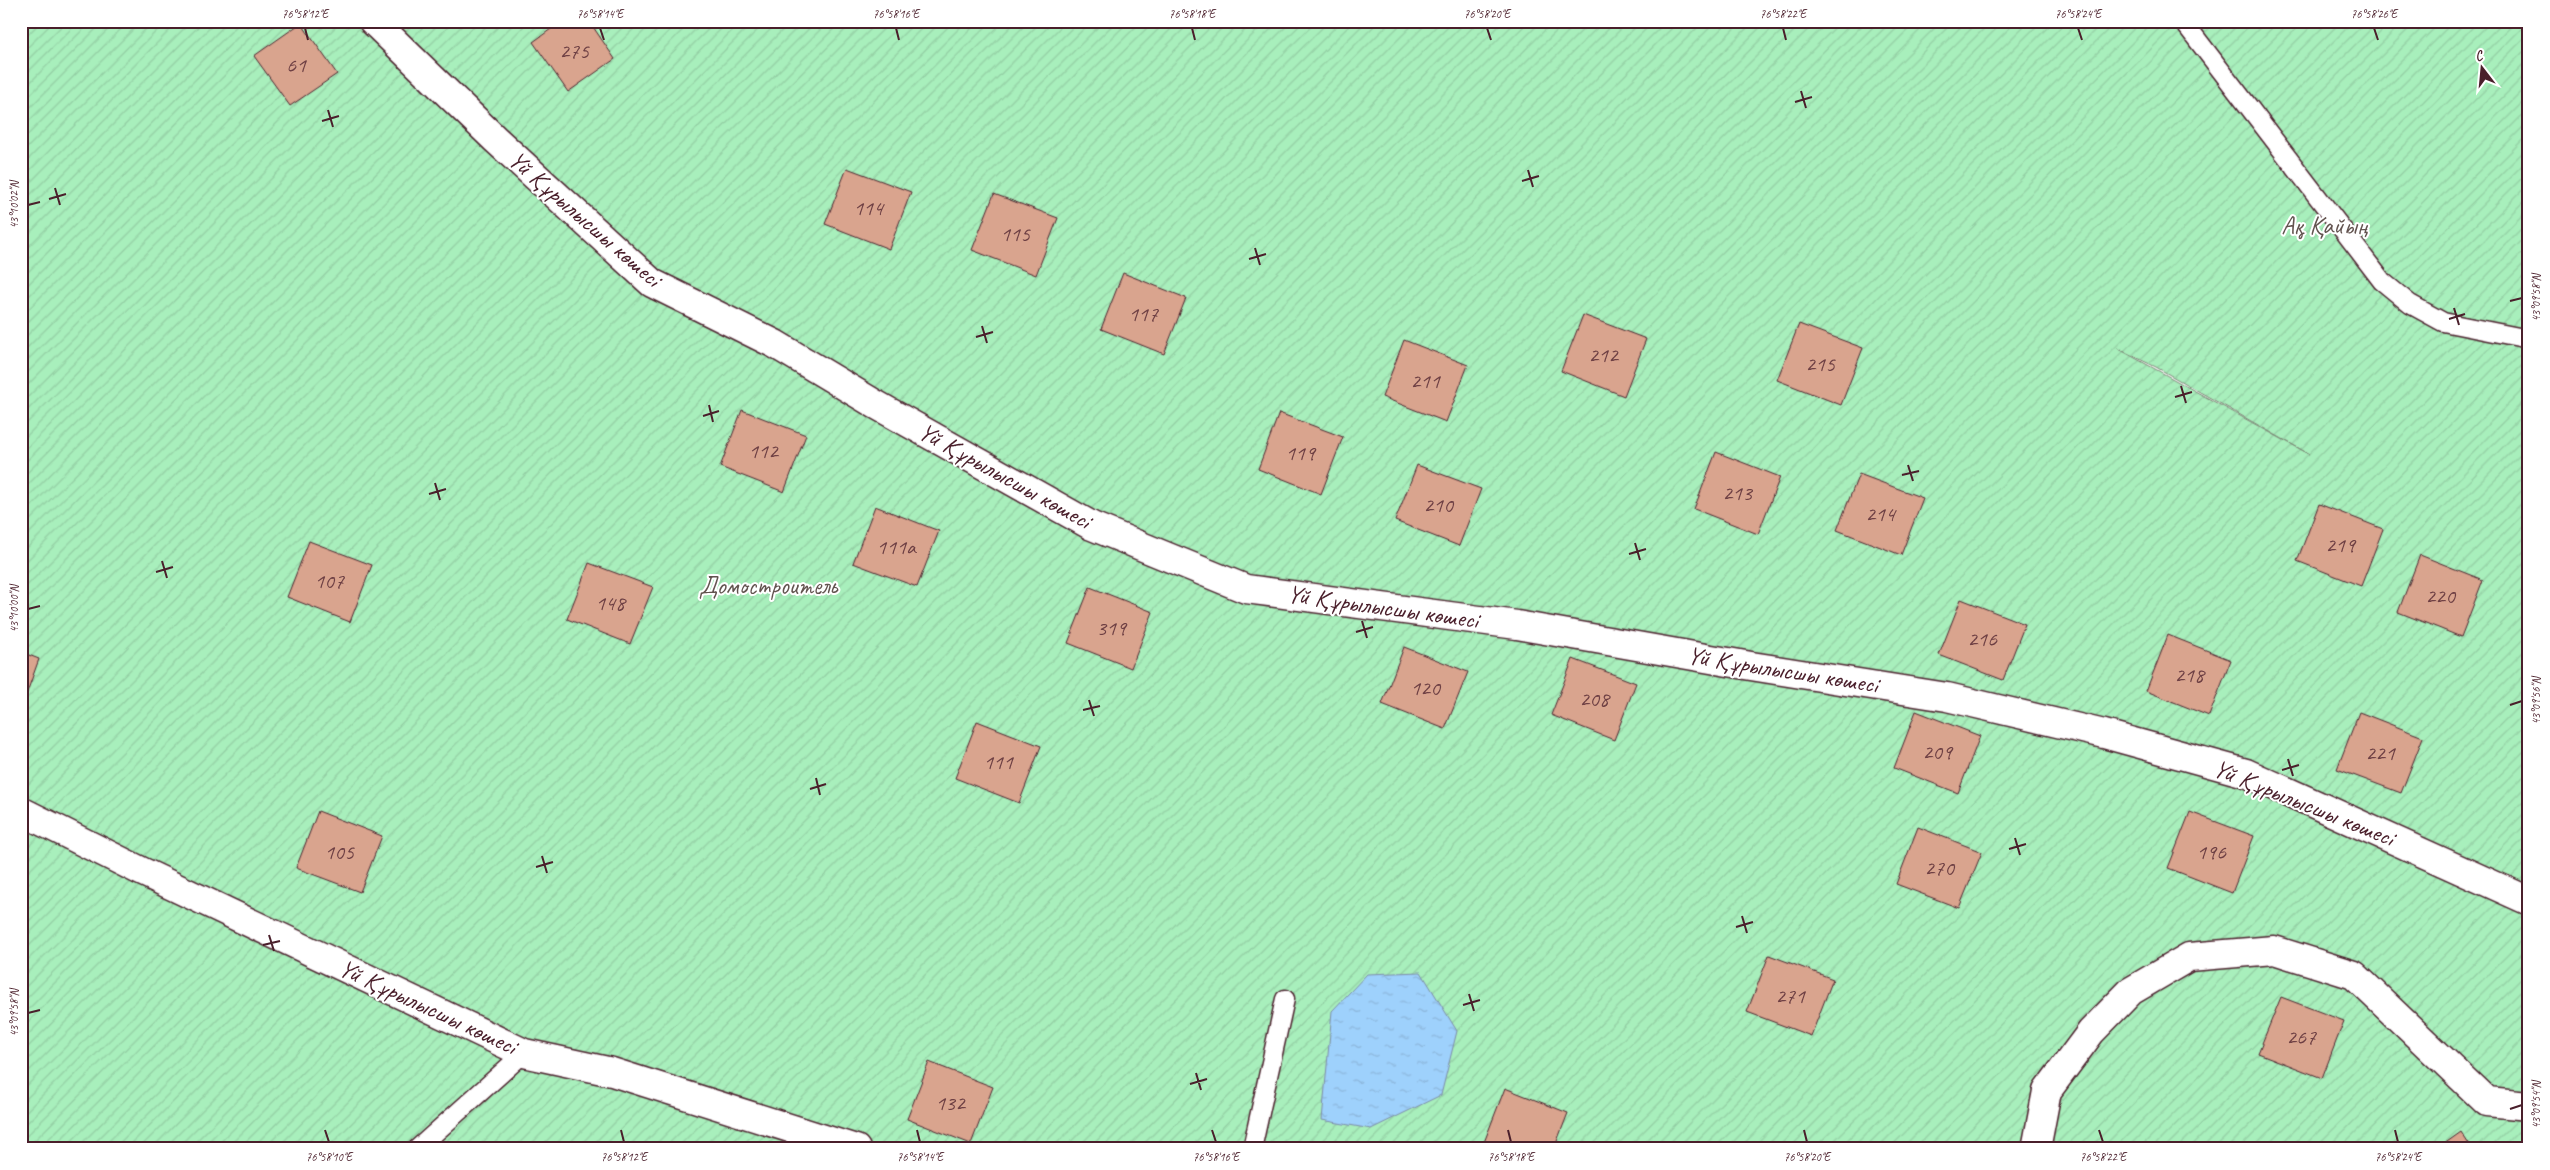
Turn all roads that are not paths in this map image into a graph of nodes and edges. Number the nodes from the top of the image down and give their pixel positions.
1 (373, 21) edge
2 (2183, 21) edge
3 (2529, 339) edge
4 (21, 811) edge
5 (2529, 901) edge
6 (1285, 999) dead end
7 (524, 1053) junction
8 (2529, 1106) edge
9 (418, 1149) edge
10 (856, 1149) edge
11 (1252, 1149) edge
12 (2036, 1149) edge

1 - 5 street, Үй Құрылысшы көшесі
2 - 3 lane
4 - 7 street, Үй Құрылысшы көшесі
6 - 11 lane
7 - 9 lane
7 - 10 street, Үй Құрылысшы көшесі
8 - 12 street

